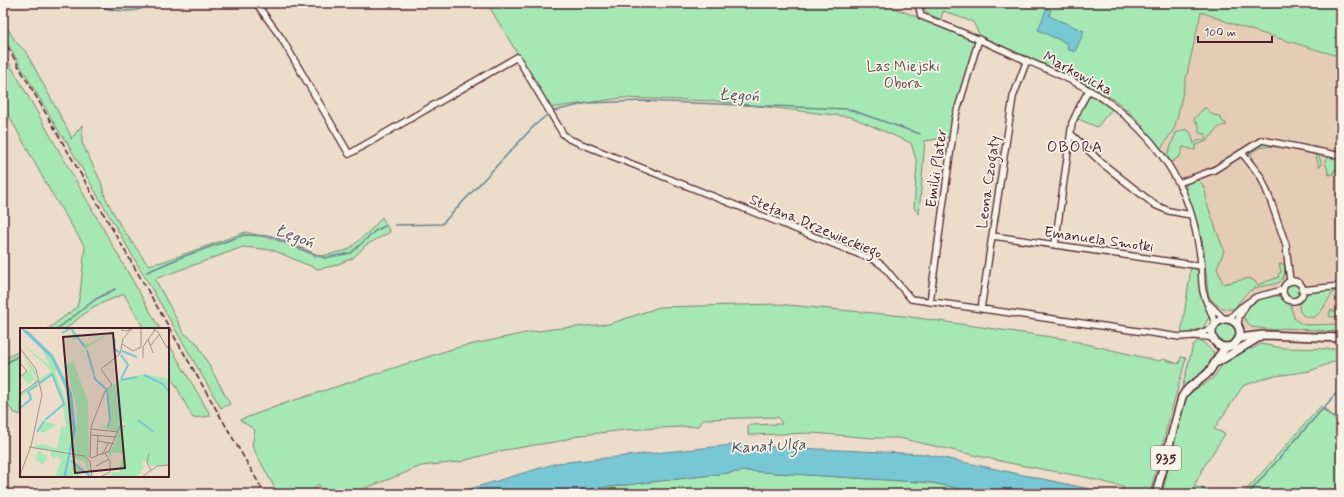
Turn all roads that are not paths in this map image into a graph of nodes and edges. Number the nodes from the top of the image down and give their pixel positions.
1 (256, 3) edge
2 (918, 3) edge
3 (979, 39) junction
4 (1027, 60) junction
5 (1089, 90) junction
6 (1071, 134) junction
7 (1242, 153) junction
8 (1341, 156) edge
9 (1179, 183) junction
10 (1191, 215) junction
11 (992, 236) junction
12 (1055, 245) junction
13 (1201, 266) junction
14 (1290, 281) junction
15 (1341, 286) edge
16 (1283, 290) junction
17 (1302, 290) junction
18 (930, 302) junction
19 (1209, 304) junction
20 (1247, 304) junction
21 (982, 309) junction
22 (1226, 319) junction
23 (1214, 326) junction
24 (1239, 327) junction
25 (1263, 335) junction
26 (1193, 336) junction
27 (1341, 338) edge
28 (1239, 339) junction
29 (1215, 340) junction
30 (1227, 347) junction
31 (1214, 364) junction
32 (1156, 494) edge

1 - 18 street, Stefana Drzewieckiego
2 - 3 street, Markowicka
3 - 4 street, Markowicka
3 - 18 street, Emilii Plater
4 - 5 street, Markowicka
4 - 11 street, Leona Czogały
5 - 6 street
5 - 9 street, Markowicka
6 - 10 street
6 - 12 street
7 - 8 street
7 - 9 street
7 - 14 street
9 - 10 street, Markowicka
10 - 13 street, Markowicka
11 - 12 street, Emanuela Smołki
11 - 21 street, Leona Czogały
12 - 13 street, Emanuela Smołki
13 - 19 street, Markowicka
14 - 16 street
14 - 17 street
15 - 17 street
16 - 17 street
16 - 20 street
18 - 21 street, Stefana Drzewieckiego
19 - 22 street, Markowicka
19 - 23 street, Markowicka
20 - 22 street
20 - 24 street
21 - 26 street, Stefana Drzewieckiego
22 - 23 main road
22 - 24 main road, 935
23 - 26 street, Stefana Drzewieckiego
23 - 29 main road
24 - 25 main road, 935
24 - 28 main road
25 - 27 main road, 935
25 - 28 main road, 935
25 - 31 main road, 935
26 - 29 street, Stefana Drzewieckiego
28 - 30 main road, 935
29 - 30 main road
29 - 31 main road
30 - 31 main road, 935
31 - 32 main road, 935

